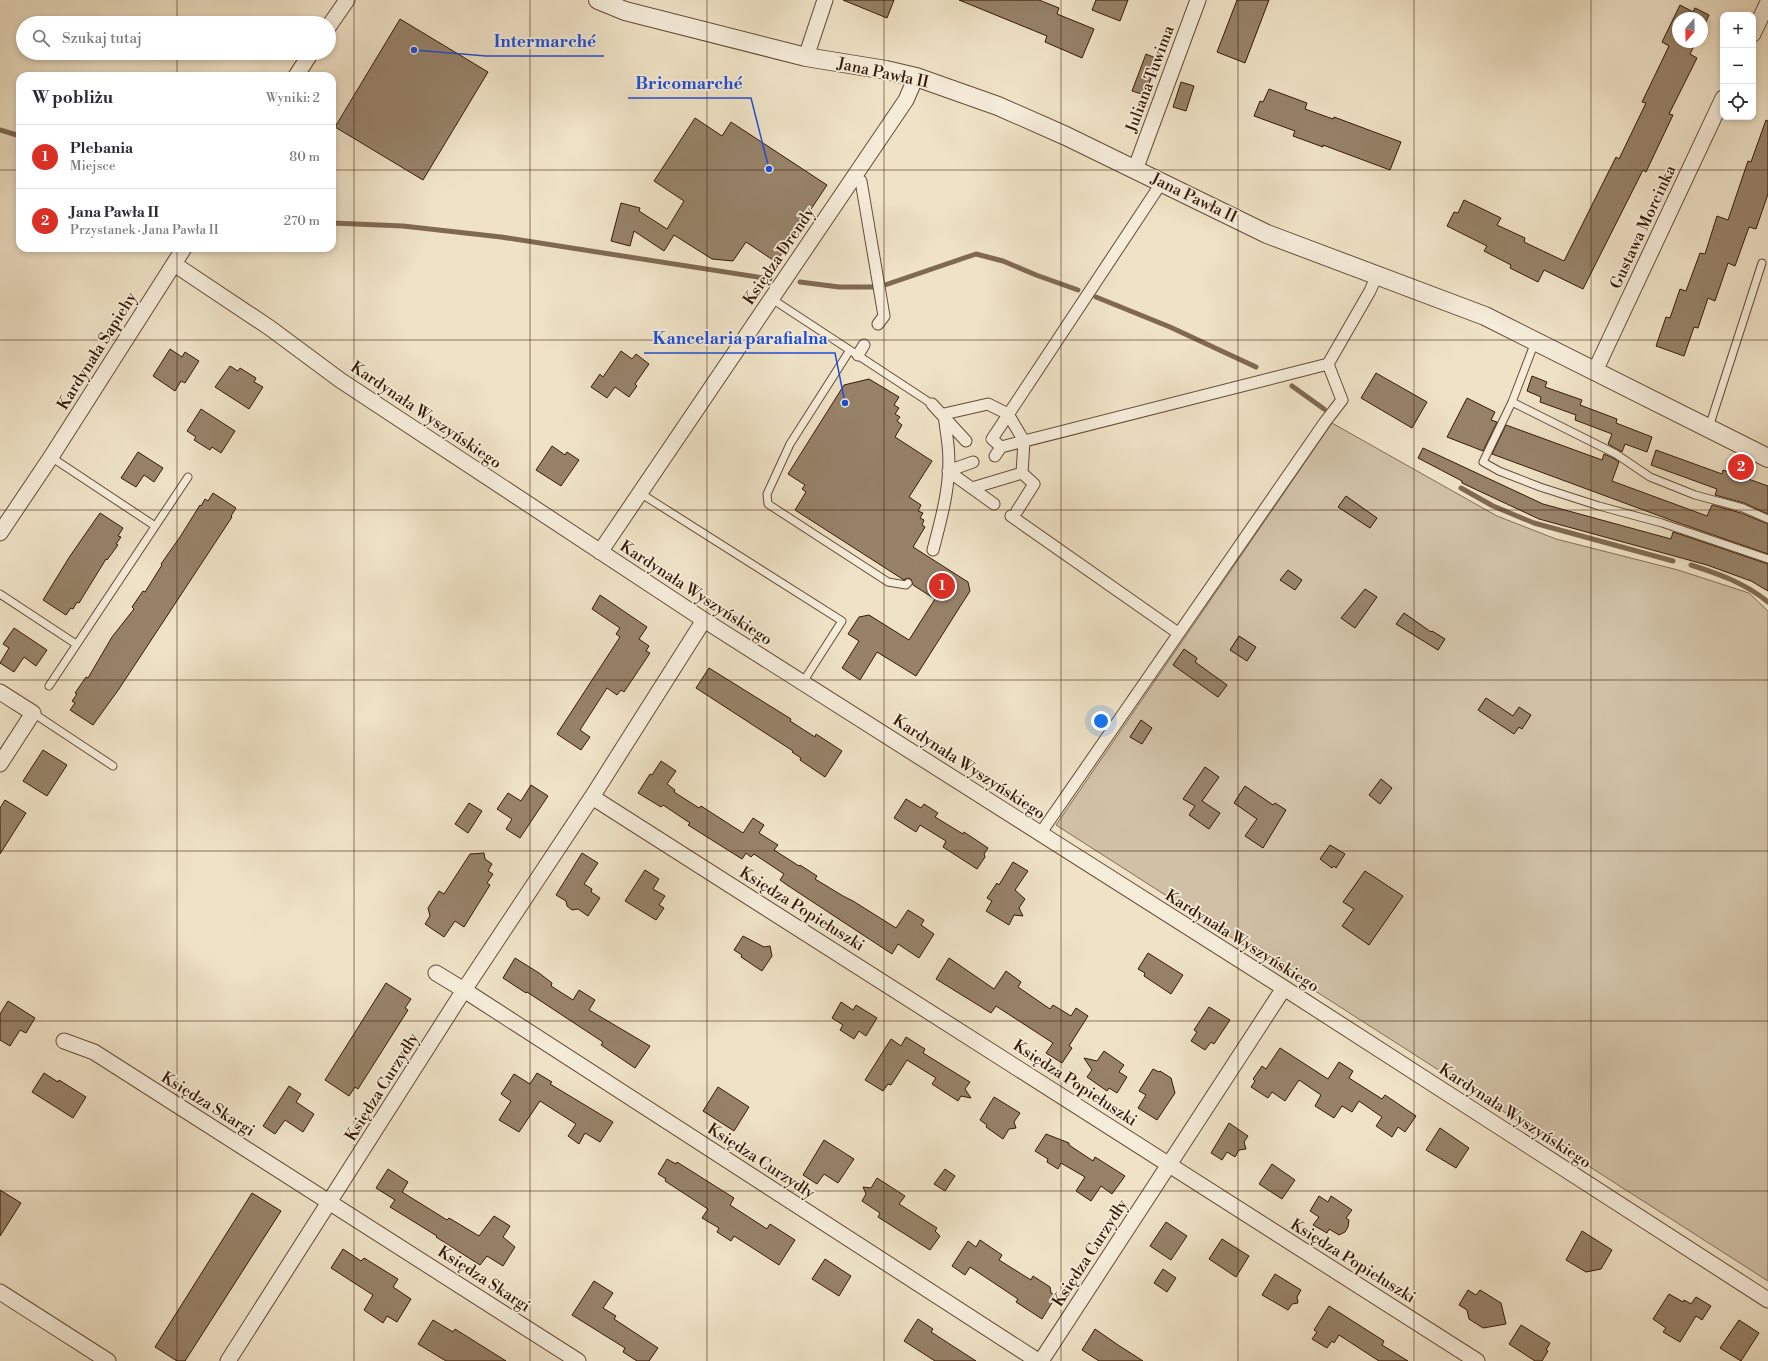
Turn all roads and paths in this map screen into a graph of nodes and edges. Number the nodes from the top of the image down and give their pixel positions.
1 (347, 0) edge
2 (598, 0) edge
3 (825, 0) edge
4 (1198, 0) edge
5 (1765, 0) edge
6 (1768, 2) edge
7 (336, 16) edge
8 (1756, 28) edge
9 (806, 58) junction
10 (306, 60) edge
11 (299, 72) edge
12 (916, 76) junction
13 (1720, 104) edge
14 (1135, 170) junction
15 (854, 177) junction
16 (1162, 182) junction
17 (182, 252) edge
18 (1762, 263) dead end
19 (174, 264) junction
20 (1377, 276) junction
21 (772, 299) junction
22 (878, 324) dead end
23 (1535, 341) junction
24 (858, 350) junction
25 (1328, 364) junction
26 (1595, 371) junction
27 (1512, 402) junction
28 (932, 404) joint
29 (944, 414) junction
30 (1008, 414) junction
31 (1708, 428) junction
32 (966, 441) dead end
33 (1024, 441) junction
34 (51, 457) junction
35 (1768, 458) edge
36 (972, 462) dead end
37 (948, 471) junction
38 (1022, 473) junction
39 (188, 477) dead end
40 (972, 488) junction
41 (640, 492) junction
42 (994, 504) dead end
43 (1768, 519) edge
44 (156, 526) junction
45 (0, 533) edge
46 (933, 550) dead end
47 (600, 552) junction
48 (1768, 559) edge
49 (908, 583) dead end
50 (0, 594) edge
51 (704, 620) junction
52 (1178, 633) junction
53 (76, 644) junction
54 (803, 682) junction
55 (49, 686) dead end
56 (0, 692) edge
57 (32, 713) junction
58 (0, 764) edge
59 (113, 766) dead end
60 (592, 797) junction
61 (1040, 834) junction
62 (436, 973) dead end
63 (1284, 988) junction
64 (464, 990) junction
65 (64, 1041) dead end
66 (1169, 1164) junction
67 (330, 1202) junction
68 (0, 1292) edge
69 (1768, 1300) edge
70 (108, 1361) edge
71 (228, 1361) edge
72 (578, 1361) edge
73 (1040, 1361) edge
74 (1477, 1361) edge

1 - 7 street
2 - 9 street, Jana Pawła II
3 - 9 street
4 - 14 street, Juliana Tuwima
5 - 6 street
6 - 8 street
9 - 12 street, Jana Pawła II
10 - 11 street
12 - 14 street, Jana Pawła II
12 - 15 street, Księdza Drendy
13 - 26 street, Gustawa Morcinka
14 - 16 street, Jana Pawła II
15 - 21 street, Księdza Drendy
15 - 22 street
16 - 20 street, Jana Pawła II
16 - 30 street
17 - 19 street
18 - 31 lane
19 - 34 street, Kardynała Sapiehy
19 - 47 street, Kardynała Wyszyńskiego
20 - 23 street, Jana Pawła II
20 - 25 street
21 - 24 lane
21 - 41 street, Księdza Drendy
23 - 26 street, Jana Pawła II
23 - 27 lane
24 - 28 lane
24 - 49 lane
25 - 33 street
25 - 52 street
26 - 31 street, Jana Pawła II
27 - 43 lane
27 - 48 lane
28 - 29 street
29 - 30 street
29 - 32 street
29 - 37 street
30 - 33 street
30 - 33 street
31 - 35 street, Jana Pawła II
33 - 38 street
34 - 44 lane
34 - 45 street, Kardynała Sapiehy
36 - 37 street
37 - 40 street
37 - 46 street
38 - 40 street
38 - 52 street
39 - 44 lane
40 - 42 street
41 - 47 street, Księdza Drendy
41 - 54 lane
44 - 53 lane
47 - 51 street, Kardynała Wyszyńskiego
50 - 53 lane
51 - 54 street, Kardynała Wyszyńskiego
51 - 60 street
52 - 61 street
53 - 55 lane
54 - 61 street, Kardynała Wyszyńskiego
56 - 57 street
57 - 58 street
57 - 59 lane
60 - 64 street, Księdza Curzydły
60 - 66 street, Księdza Popiełuszki
61 - 63 street, Kardynała Wyszyńskiego
62 - 64 street, Księdza Curzydły
63 - 66 street
63 - 69 street, Kardynała Wyszyńskiego
64 - 67 street, Księdza Curzydły
64 - 73 street, Księdza Curzydły
65 - 67 street, Księdza Skargi
66 - 73 street, Księdza Curzydły
66 - 74 street, Księdza Popiełuszki
67 - 71 street
67 - 72 street, Księdza Skargi
68 - 70 street

